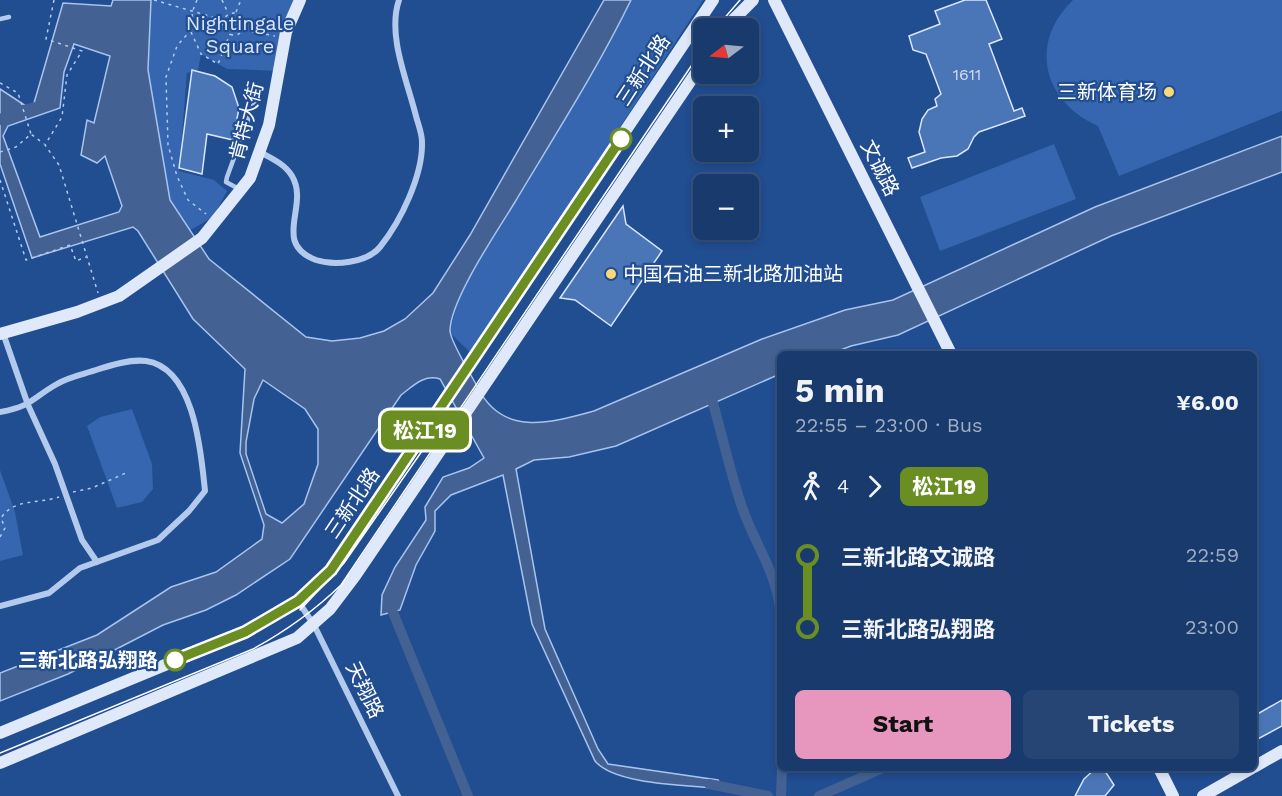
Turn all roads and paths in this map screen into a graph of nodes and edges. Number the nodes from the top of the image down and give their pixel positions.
1 (54, 0) edge
2 (154, 0) edge
3 (197, 0) edge
4 (222, 0) edge
5 (241, 0) edge
6 (300, 0) edge
7 (399, 0) edge
8 (712, 0) edge
9 (753, 0) edge
10 (774, 0) edge
11 (193, 10) junction
12 (236, 13) junction
13 (229, 14) junction
14 (9, 17) dead end
15 (735, 18) edge
16 (0, 20) edge
17 (223, 20) junction
18 (243, 29) junction
19 (190, 31) junction
20 (230, 34) junction
21 (285, 38) junction
22 (693, 76) edge
23 (0, 83) edge
24 (256, 98) dead end
25 (31, 134) junction
26 (45, 145) junction
27 (0, 152) edge
28 (260, 152) junction
29 (0, 180) edge
30 (241, 191) junction
31 (213, 217) dead end
32 (87, 256) junction
33 (101, 303) junction
34 (1, 331) edge
35 (950, 351) edge
36 (28, 405) junction
37 (0, 412) edge
38 (126, 472) dead end
39 (65, 492) junction
40 (0, 537) edge
41 (98, 562) junction
42 (298, 601) junction
43 (0, 606) edge
44 (314, 625) junction
45 (0, 733) edge
46 (1282, 751) edge
47 (0, 763) edge
48 (1257, 765) edge
49 (1160, 771) edge
50 (1246, 771) edge
51 (398, 796) edge
52 (1173, 796) edge
53 (1203, 796) edge

1 - 26 path
2 - 11 path
3 - 11 path
4 - 13 path
5 - 12 path
6 - 21 main road, 肯特大街
7 - 28 street
8 - 42 main road, 三新北路
9 - 15 main road
10 - 35 main road, 文诚路
11 - 17 path
11 - 19 path
12 - 13 path
12 - 18 path
13 - 17 path
14 - 16 lane
17 - 20 path
18 - 20 path
18 - 21 path
19 - 20 path
19 - 31 path
21 - 28 main road, 肯特大街
22 - 44 main road
23 - 25 path
24 - 30 lane
25 - 26 path
25 - 27 path
26 - 32 path
28 - 30 main road, 肯特大街
29 - 32 path
30 - 33 main road, 肯特大街
32 - 33 path
33 - 34 main road
34 - 36 street
36 - 37 street
36 - 39 street
36 - 41 street
38 - 39 path
39 - 40 path
39 - 41 street
41 - 43 street
42 - 44 street, 天翔路
42 - 45 main road, 三新北路
44 - 47 main road
44 - 51 street, 天翔路
46 - 48 main road
49 - 52 main road
50 - 53 main road

